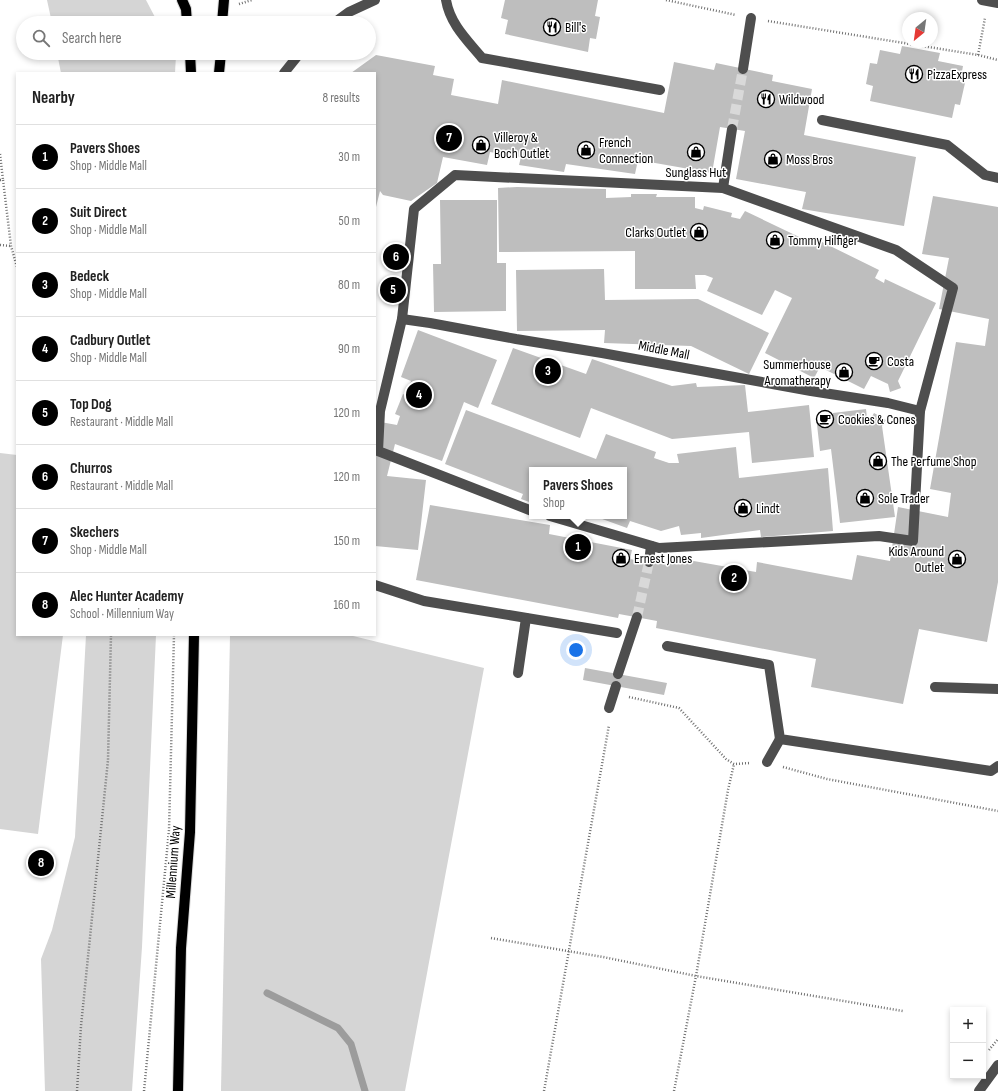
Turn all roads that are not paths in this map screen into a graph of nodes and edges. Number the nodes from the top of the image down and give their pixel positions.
1 (182, 0) edge
2 (224, 0) edge
3 (375, 0) edge
4 (446, 0) edge
5 (186, 16) edge
6 (223, 16) edge
7 (344, 16) edge
8 (751, 18) road end
9 (190, 60) edge
10 (220, 60) edge
11 (294, 60) edge
12 (743, 69) tunnel mouth
13 (191, 72) edge
14 (219, 72) edge
15 (285, 72) edge
16 (660, 90) dead end
17 (822, 120) dead end
18 (732, 129) tunnel mouth
19 (998, 178) edge
20 (723, 188) junction
21 (402, 319) junction
22 (920, 411) junction
23 (529, 510) edge
24 (560, 519) edge
25 (651, 546) junction
26 (649, 562) tunnel mouth
27 (376, 585) edge
28 (526, 618) junction
29 (638, 618) tunnel mouth
30 (617, 633) dead end
31 (194, 636) edge
32 (667, 646) dead end
33 (518, 673) dead end
34 (618, 674) dead end
35 (935, 687) dead end
36 (998, 689) edge
37 (615, 690) road end
38 (609, 708) road end
39 (780, 739) junction
40 (767, 762) road end
41 (998, 766) edge
42 (998, 1065) edge
43 (178, 1091) edge
44 (979, 1091) edge

1 - 5 main road
2 - 6 main road
3 - 7 street
4 - 16 street
8 - 12 street
9 - 13 main road
10 - 14 main road
11 - 15 street
17 - 19 street
18 - 20 street
20 - 21 street
20 - 22 street
21 - 22 street, Middle Mall
21 - 23 street
22 - 25 street
24 - 25 street
25 - 26 street
27 - 28 street
28 - 30 street
28 - 33 street
29 - 34 street
31 - 43 main road, Millennium Way
32 - 39 street
35 - 36 street
37 - 38 street
39 - 40 street
39 - 41 street
42 - 44 street

